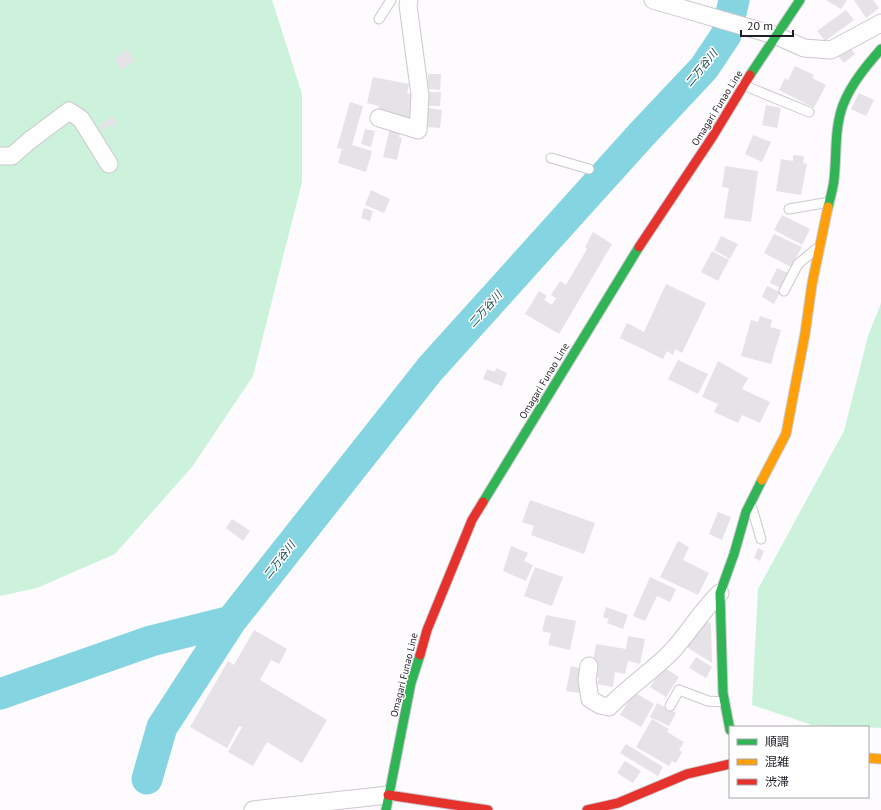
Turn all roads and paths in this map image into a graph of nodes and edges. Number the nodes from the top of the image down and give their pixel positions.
1 (391, 0) edge
2 (409, 0) edge
3 (654, 0) edge
4 (800, 0) edge
5 (379, 19) dead end
6 (881, 23) edge
7 (777, 36) junction
8 (881, 49) edge
9 (744, 85) junction
10 (809, 112) dead end
11 (379, 118) dead end
12 (0, 156) edge
13 (551, 158) dead end
14 (109, 164) dead end
15 (589, 169) dead end
16 (830, 202) junction
17 (789, 209) dead end
18 (820, 246) junction
19 (784, 291) dead end
20 (750, 504) junction
21 (761, 539) dead end
22 (720, 593) junction
23 (589, 666) dead end
24 (725, 702) junction
25 (670, 706) dead end
26 (729, 726) edge
27 (869, 758) edge
28 (881, 759) edge
29 (729, 764) edge
30 (387, 803) edge
31 (253, 810) edge
32 (488, 810) edge
33 (588, 810) edge

1 - 5 lane
2 - 11 street
3 - 7 street
4 - 7 street, Omagari Funao Line
6 - 7 street
7 - 9 street, Omagari Funao Line
8 - 16 street
9 - 10 lane
9 - 30 street, Omagari Funao Line
12 - 14 street
13 - 15 lane
16 - 17 lane
16 - 18 street
18 - 19 lane
18 - 20 street
20 - 21 lane
20 - 22 street
22 - 23 street
22 - 24 street
24 - 25 lane
24 - 26 street
27 - 28 street
29 - 33 street
30 - 31 street
30 - 32 street

